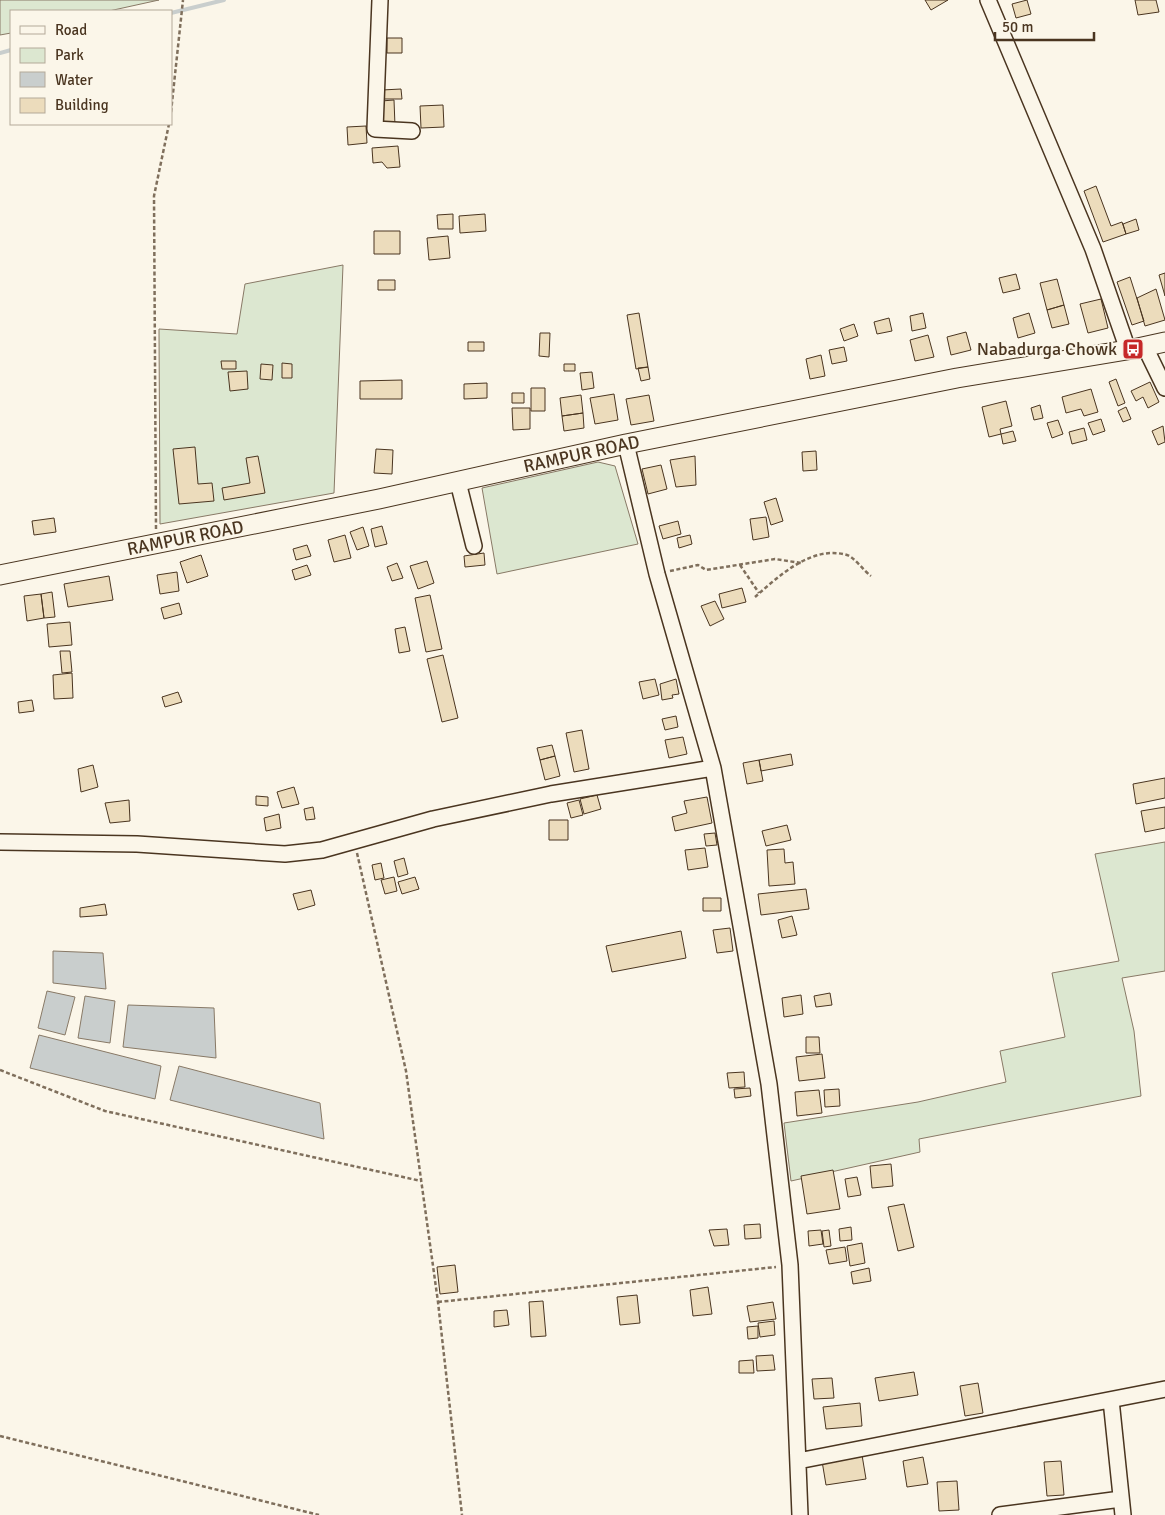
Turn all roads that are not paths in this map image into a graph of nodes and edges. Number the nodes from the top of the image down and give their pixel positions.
1 (380, 0) edge
2 (988, 0) edge
3 (412, 131) dead end
4 (1165, 342) edge
5 (1137, 348) junction
6 (1165, 388) edge
7 (626, 444) junction
8 (458, 482) junction
9 (474, 546) dead end
10 (0, 575) edge
11 (713, 768) junction
12 (0, 842) edge
13 (1165, 1389) edge
14 (1111, 1400) junction
15 (798, 1461) junction
16 (1121, 1499) junction
17 (800, 1515) edge
18 (1000, 1515) edge
19 (1123, 1515) edge

1 - 3 street
2 - 5 street
4 - 5 main road, RAMPUR ROAD
5 - 6 street
5 - 7 main road, RAMPUR ROAD
7 - 8 main road, RAMPUR ROAD
7 - 11 street
8 - 9 street
8 - 10 main road, RAMPUR ROAD
11 - 12 street
11 - 15 street
13 - 14 street
14 - 15 street
14 - 16 street
15 - 17 street
16 - 18 street
16 - 19 street

